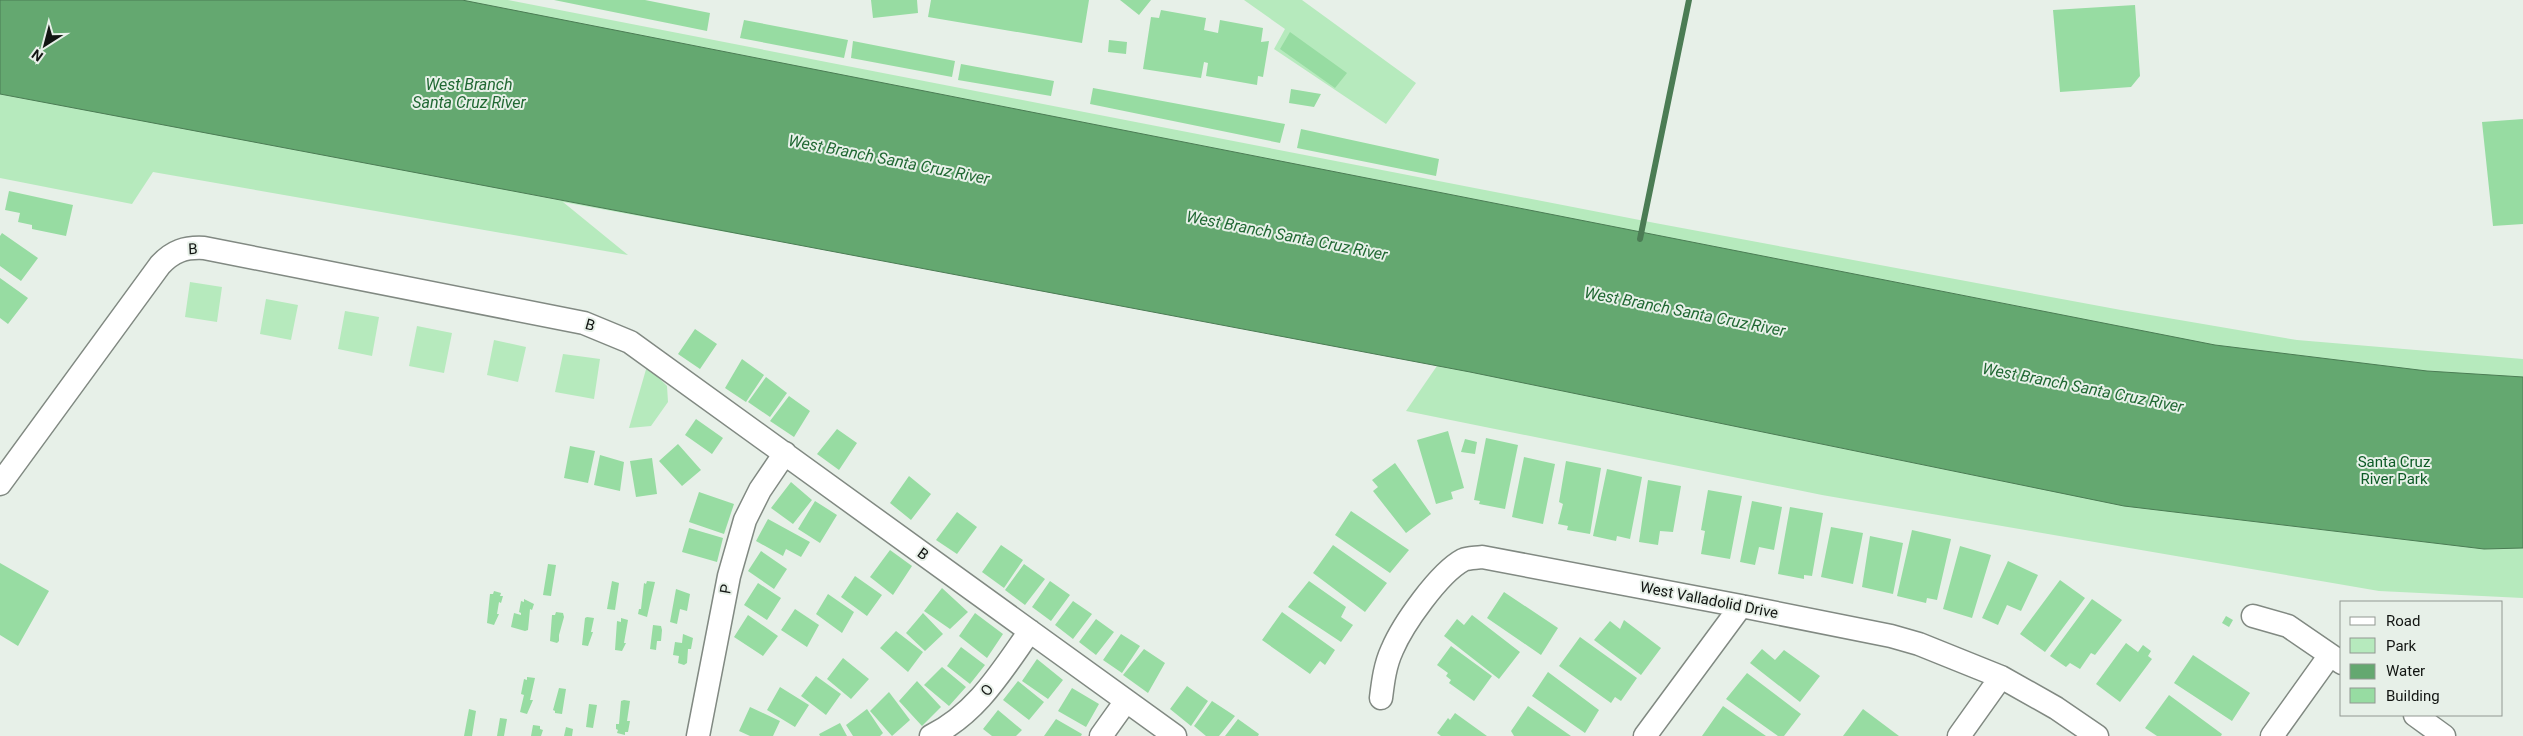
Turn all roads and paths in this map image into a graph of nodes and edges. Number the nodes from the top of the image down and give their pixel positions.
1 (785, 454) junction
2 (0, 484) edge
3 (1741, 606) junction
4 (2252, 616) dead end
5 (1030, 631) junction
6 (2336, 659) edge
7 (2001, 677) junction
8 (1381, 698) dead end
9 (1126, 701) junction
10 (2416, 716) edge
11 (698, 736) edge
12 (931, 736) edge
13 (1101, 736) edge
14 (1175, 736) edge
15 (1646, 736) edge
16 (1958, 736) edge
17 (2097, 736) edge
18 (2272, 736) edge
19 (2444, 736) edge

1 - 2 street, B
1 - 5 street, B
1 - 11 street, P
3 - 7 street, West Valladolid Drive
3 - 8 street, West Valladolid Drive
3 - 15 street
4 - 6 street
5 - 9 street, B
5 - 12 street, O
6 - 18 street
7 - 16 street
7 - 17 street, West Valladolid Drive
9 - 13 street
9 - 14 street, B
10 - 19 street

